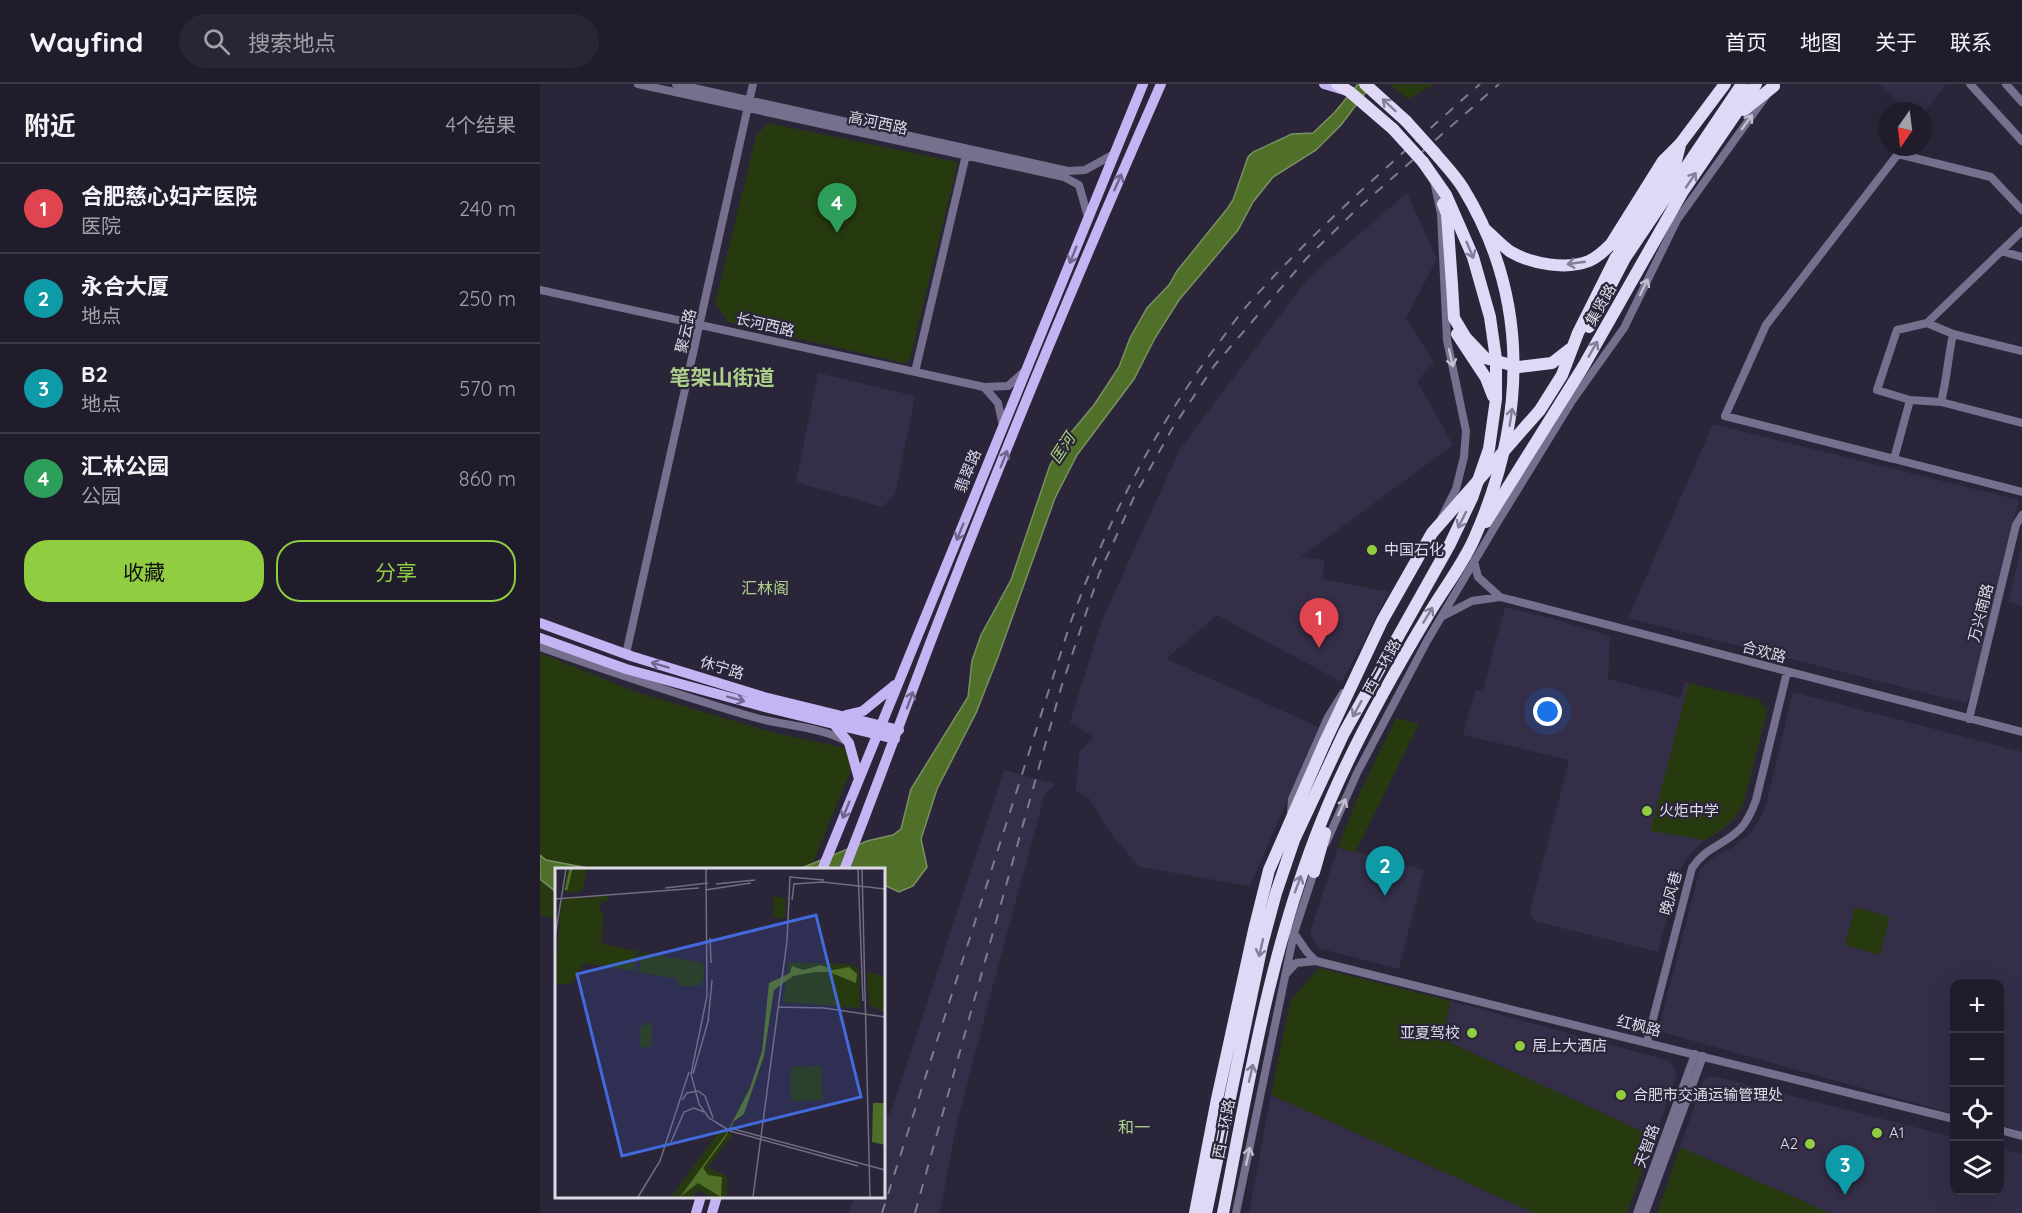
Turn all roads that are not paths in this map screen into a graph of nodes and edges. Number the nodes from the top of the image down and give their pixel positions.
1 (638, 84) edge
2 (676, 84) edge
3 (753, 84) edge
4 (1143, 84) edge
5 (1161, 84) edge
6 (1324, 84) edge
7 (1337, 84) edge
8 (1725, 84) edge
9 (1742, 84) edge
10 (1756, 84) edge
11 (1970, 84) edge
12 (2006, 84) edge
13 (1775, 85) edge
14 (1369, 87) edge
15 (1350, 92) junction
16 (2022, 102) edge
17 (749, 104) junction
18 (1733, 118) junction
19 (2022, 141) edge
20 (1680, 144) junction
21 (1114, 154) junction
22 (966, 155) junction
23 (1432, 175) junction
24 (2022, 210) edge
25 (1088, 217) junction
26 (1483, 227) junction
27 (2022, 231) edge
28 (2001, 251) junction
29 (1621, 257) junction
30 (2022, 257) edge
31 (540, 290) edge
32 (1446, 298) junction
33 (1927, 323) junction
34 (701, 324) junction
35 (1953, 334) junction
36 (2022, 351) edge
37 (1026, 369) junction
38 (915, 372) junction
39 (984, 387) junction
40 (1910, 400) junction
41 (1941, 402) junction
42 (1495, 406) junction
43 (1553, 416) junction
44 (2022, 423) edge
45 (1003, 426) junction
46 (1894, 459) junction
47 (1524, 478) junction
48 (2022, 492) edge
49 (2022, 515) edge
50 (1473, 541) junction
51 (1474, 561) junction
52 (1500, 597) junction
53 (1443, 616) junction
54 (540, 623) edge
55 (540, 638) edge
56 (540, 647) edge
57 (626, 654) junction
58 (1787, 672) junction
59 (899, 680) junction
60 (844, 716) junction
61 (1969, 719) junction
62 (833, 723) junction
63 (879, 729) junction
64 (2022, 732) edge
65 (897, 734) junction
66 (1325, 742) junction
67 (849, 743) junction
68 (1340, 776) junction
69 (859, 779) junction
70 (1291, 816) junction
71 (1295, 838) junction
72 (823, 868) edge
73 (845, 868) edge
74 (1314, 872) junction
75 (1294, 933) junction
76 (1316, 961) junction
77 (1285, 975) junction
78 (1647, 1042) junction
79 (1699, 1055) junction
80 (1950, 1118) edge
81 (2004, 1131) edge
82 (2022, 1136) edge
83 (701, 1198) edge
84 (717, 1198) edge
85 (696, 1213) edge
86 (712, 1213) edge
87 (1195, 1213) edge
88 (1206, 1213) edge
89 (1223, 1213) edge
90 (1236, 1213) edge
91 (1637, 1213) edge
92 (1645, 1213) edge

1 - 17 street, 高河西路
2 - 17 street, 高河西路
3 - 17 street, 聚云路
4 - 21 main road, 翡翠路
65 -> 5 main road, 翡翠路
6 - 15 main road
7 - 15 highway
8 - 20 highway
9 - 29 highway
10 - 18 highway, 集贤路
11 - 19 street
12 - 16 street
13 - 18 highway
47 -> 13 street
26 -> 14 highway, 西二环路, bridge
15 - 23 highway, 西二环路, bridge
17 - 21 street, 高河西路
17 - 22 street, 高河西路
17 - 34 street, 聚云路
43 -> 18 highway, 集贤路
20 -> 26 highway
20 - 29 highway
21 - 25 main road, 翡翠路
22 - 25 street, 高河西路
22 - 38 street
23 - 29 highway, bridge
23 - 32 street
23 -> 42 highway, 西二环路
24 - 46 street
25 -> 37 main road, 翡翠路
50 -> 26 highway, 西二环路
27 - 28 street
28 - 30 street
28 - 33 street
29 - 66 highway, bridge
31 - 34 street, 长河西路
32 - 42 highway
32 -> 70 street
33 - 35 street
33 - 40 street
34 - 38 street, 长河西路
34 - 57 street, 聚云路
35 - 36 street
35 - 41 street
37 - 39 street
37 - 45 main road, 翡翠路
38 - 39 street, 长河西路
39 - 45 street
40 - 41 street
40 - 46 street
41 - 44 street
42 -> 71 highway, 西二环路
43 - 47 highway
43 - 50 highway, 集贤路
45 -> 59 main road, 翡翠路
46 - 48 street
47 - 51 street
49 - 61 street, 万兴南路
68 -> 50 highway, 西二环路
51 - 52 street
51 - 53 street
52 - 53 street
52 - 58 street, 合欢路
74 -> 53 street
54 - 57 main road, 休宁路
55 -> 62 main road, 休宁路
56 - 67 street
60 -> 57 main road, 休宁路
58 - 61 street, 合欢路
58 - 78 street, 晚风巷
59 - 60 main road
59 - 63 main road, 翡翠路
60 - 63 main road, 休宁路
61 - 64 street, 合欢路
62 - 63 main road, 休宁路
62 - 67 main road
63 - 65 main road, 休宁路
63 - 69 main road, 翡翠路
65 - 73 main road, 翡翠路
66 - 70 highway, 西二环路
66 - 71 highway
67 - 69 main road
68 - 74 highway
89 -> 68 highway, 西二环路
69 -> 72 main road, 翡翠路
70 - 87 highway, 西二环路
71 -> 88 highway, 西二环路
74 - 75 street
75 - 76 street
75 - 77 street
76 - 77 street
76 - 78 street, 红枫路
90 -> 77 street
78 - 79 street, 红枫路
79 - 80 street, 红枫路
79 - 91 street, 天智路
79 - 92 street, 天智路
81 - 82 street
83 - 85 main road
84 - 86 main road

